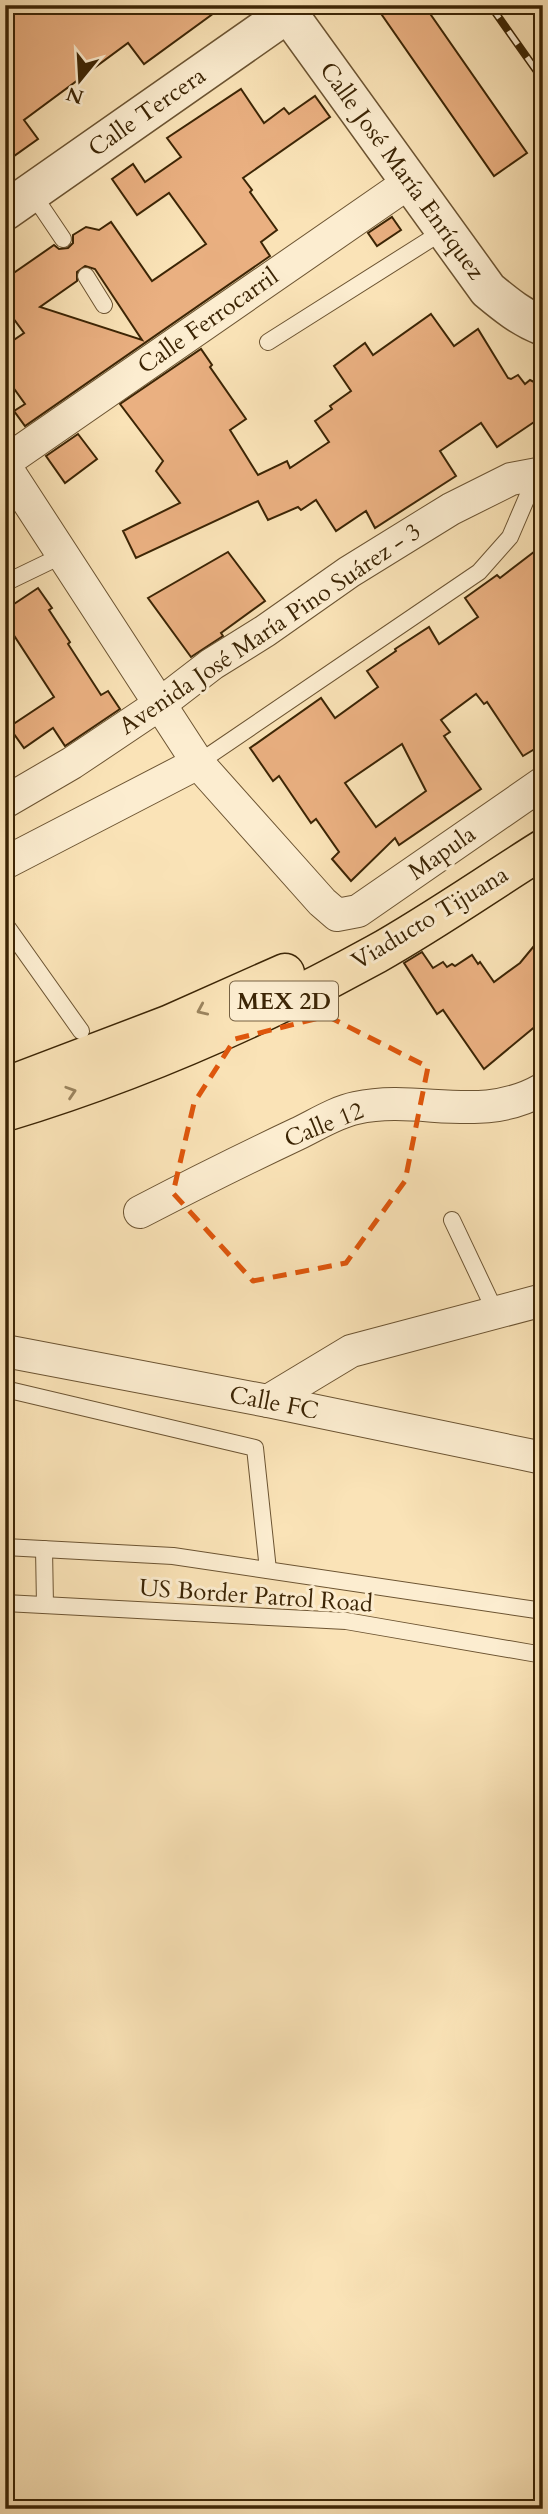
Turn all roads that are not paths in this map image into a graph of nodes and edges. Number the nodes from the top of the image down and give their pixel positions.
1 (285, 9) edge
2 (411, 181) junction
3 (13, 202) edge
4 (445, 230) junction
5 (63, 239) dead end
6 (86, 275) dead end
7 (104, 305) dead end
8 (535, 323) edge
9 (268, 342) dead end
10 (5, 464) edge
11 (540, 474) edge
12 (63, 555) junction
13 (5, 583) edge
14 (160, 704) junction
15 (198, 763) junction
16 (543, 783) edge
17 (5, 802) edge
18 (543, 829) edge
19 (543, 849) edge
20 (5, 863) edge
21 (5, 924) edge
22 (81, 1031) dead end
23 (5, 1087) edge
24 (533, 1095) edge
25 (5, 1112) edge
26 (140, 1212) dead end
27 (452, 1220) dead end
28 (543, 1300) edge
29 (496, 1313) junction
30 (5, 1350) edge
31 (5, 1389) edge
32 (268, 1401) junction
33 (543, 1458) edge
34 (5, 1547) edge
35 (44, 1549) junction
36 (268, 1570) junction
37 (5, 1603) edge
38 (45, 1605) junction
39 (543, 1611) edge
40 (543, 1656) edge

1 - 2 street, Calle José María Enríquez
1 - 3 street, Calle Tercera
2 - 4 street, Calle José María Enríquez
2 - 10 street, Calle Ferrocarril
3 - 5 lane
4 - 8 street, Calle José María Enríquez
4 - 9 lane
6 - 7 lane
10 - 12 street
11 - 14 street, Avenida José María Pino Suárez - 3
11 - 15 lane
12 - 13 lane
12 - 14 street
14 - 15 street
14 - 17 street, Avenida José María Pino Suárez - 3
15 - 16 street, Mapula
15 - 20 street
18 -> 23 highway, Viaducto Tijuana / MEX 2D
25 -> 19 highway, Viaducto Tijuana / MEX 2D
21 - 22 lane
24 - 26 street, Calle 12
27 - 29 lane
28 - 29 street
29 - 32 street
30 - 32 street, Calle FC
31 - 36 lane
32 - 33 street, Calle FC
34 - 35 lane
35 - 36 lane
35 - 38 lane
36 - 39 lane
37 - 38 lane, US Border Patrol Road
38 - 40 lane, US Border Patrol Road

